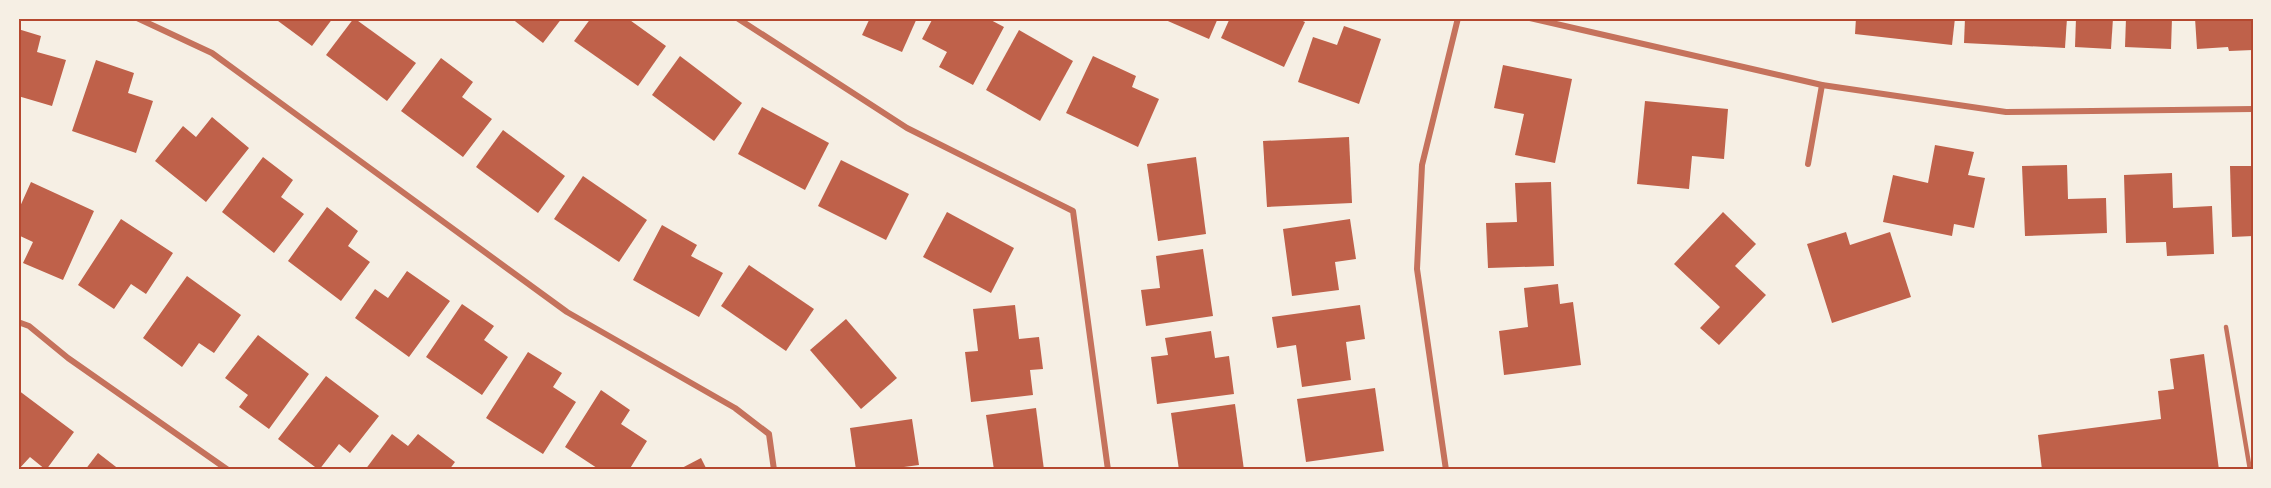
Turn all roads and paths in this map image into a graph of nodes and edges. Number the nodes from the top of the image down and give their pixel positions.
1 (137, 18) edge
2 (738, 18) edge
3 (1458, 18) edge
4 (1530, 18) edge
5 (1822, 85) junction
6 (2253, 110) edge
7 (1808, 164) dead end
8 (18, 322) edge
9 (2226, 327) dead end
10 (228, 470) edge
11 (774, 470) edge
12 (1108, 470) edge
13 (1446, 470) edge
14 (2250, 470) edge

1 - 11 street
2 - 12 street
3 - 13 street
4 - 5 street
5 - 6 street
5 - 7 street
8 - 10 street
9 - 14 lane

